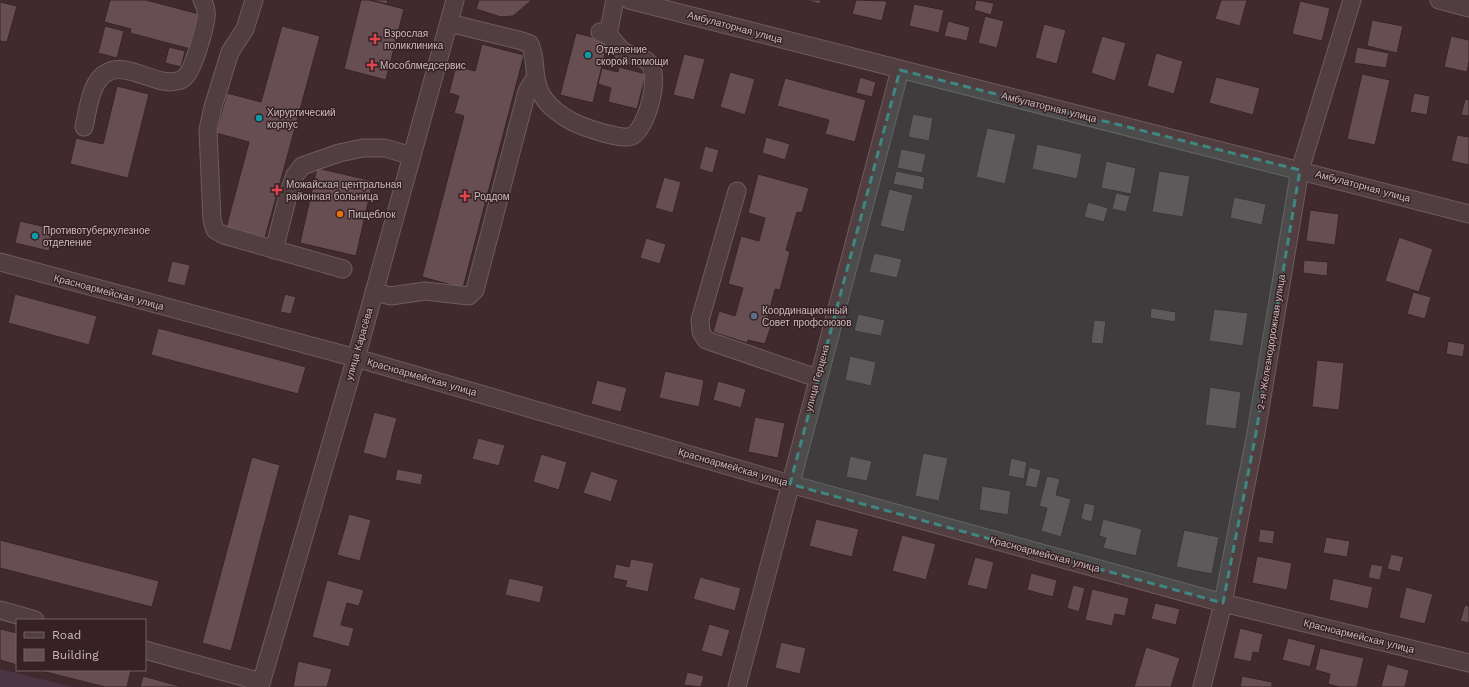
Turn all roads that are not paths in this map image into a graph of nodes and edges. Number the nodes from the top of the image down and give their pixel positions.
1 (202, 0) edge
2 (254, 0) edge
3 (456, 0) edge
4 (615, 0) edge
5 (629, 0) edge
6 (1352, 0) edge
7 (1439, 0) edge
8 (1469, 8) edge
9 (449, 23) junction
10 (900, 70) junction
11 (535, 78) junction
12 (84, 127) dead end
13 (412, 156) junction
14 (1300, 170) junction
15 (737, 191) dead end
16 (1469, 214) edge
17 (274, 250) junction
18 (0, 262) edge
19 (343, 269) dead end
20 (374, 292) junction
21 (356, 358) junction
22 (817, 378) junction
23 (790, 484) junction
24 (1223, 603) junction
25 (0, 610) edge
26 (32, 619) edge
27 (146, 650) edge
28 (1469, 663) edge
29 (260, 685) edge
30 (737, 687) edge
31 (1202, 687) edge

1 - 12 street
2 - 17 street
3 - 9 street, улица Карасёва
4 - 11 street
5 - 10 street, Амбулаторная улица
6 - 14 street, 2-я Железнодорожная улица
7 - 8 street
9 - 11 street
9 - 13 street, улица Карасёва
10 - 14 street, Амбулаторная улица
10 - 22 street, улица Герцена
11 - 20 street
13 - 17 street
13 - 20 street, улица Карасёва
14 - 16 street, Амбулаторная улица
14 - 24 street, 2-я Железнодорожная улица
15 - 22 street
17 - 19 street
18 - 21 street, Красноармейская улица
20 - 21 street, улица Карасёва
21 - 23 street, Красноармейская улица
21 - 29 street, улица Карасёва
22 - 23 street, улица Герцена
23 - 24 street, Красноармейская улица
23 - 30 street, улица Герцена
24 - 28 street, Красноармейская улица
24 - 31 street, 2-я Железнодорожная улица
25 - 26 street
27 - 29 street

